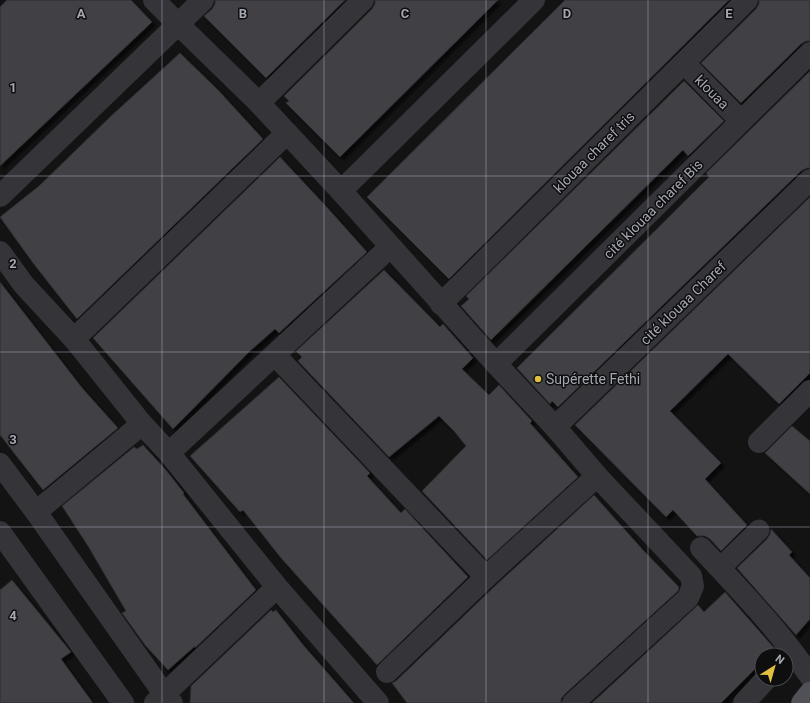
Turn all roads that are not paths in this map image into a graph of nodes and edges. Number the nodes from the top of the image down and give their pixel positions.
1 (154, 0) edge
2 (203, 0) edge
3 (363, 0) edge
4 (534, 0) edge
5 (747, 0) edge
6 (178, 24) junction
7 (810, 53) edge
8 (684, 63) junction
9 (259, 103) junction
10 (741, 121) junction
11 (287, 132) junction
12 (810, 180) edge
13 (341, 191) junction
14 (0, 196) edge
15 (390, 247) junction
16 (2, 261) edge
17 (440, 304) junction
18 (74, 339) junction
19 (275, 355) junction
20 (496, 364) junction
21 (810, 391) edge
22 (142, 424) junction
23 (555, 427) junction
24 (759, 442) dead end
25 (169, 453) junction
26 (0, 464) edge
27 (597, 476) junction
28 (36, 512) junction
29 (759, 530) dead end
30 (0, 532) edge
31 (701, 548) dead end
32 (720, 568) junction
33 (486, 577) junction
34 (277, 587) junction
35 (784, 647) edge
36 (794, 658) edge
37 (387, 672) dead end
38 (810, 676) edge
39 (759, 687) edge
40 (810, 693) edge
41 (164, 700) edge
42 (123, 703) edge
43 (378, 703) edge
44 (573, 703) edge
45 (744, 703) edge
46 (802, 703) edge

1 - 6 street
2 - 6 street
3 - 9 street
4 - 13 street
5 - 8 street, klouaa charef tris
6 - 9 street
6 - 14 street
7 - 10 street, cité klouaa charef Bis
8 - 10 street, klouaa
8 - 17 street, klouaa charef tris
9 - 11 street
10 - 20 street, cité klouaa charef Bis
11 - 13 street
11 - 18 street
12 - 23 street, cité klouaa Charef
13 - 15 street
15 - 17 street
15 - 19 street
16 - 18 street
17 - 20 street
18 - 22 street
19 - 25 street
19 - 33 street
20 - 23 street
21 - 24 street
22 - 25 street
22 - 28 street
23 - 27 street
25 - 34 street
26 - 28 street
27 - 33 street
27 - 44 street
28 - 41 street
29 - 32 street
30 - 42 street
31 - 32 street
32 - 35 street
33 - 37 street
34 - 41 street
34 - 43 street
36 - 38 street
39 - 45 street
40 - 46 main road

